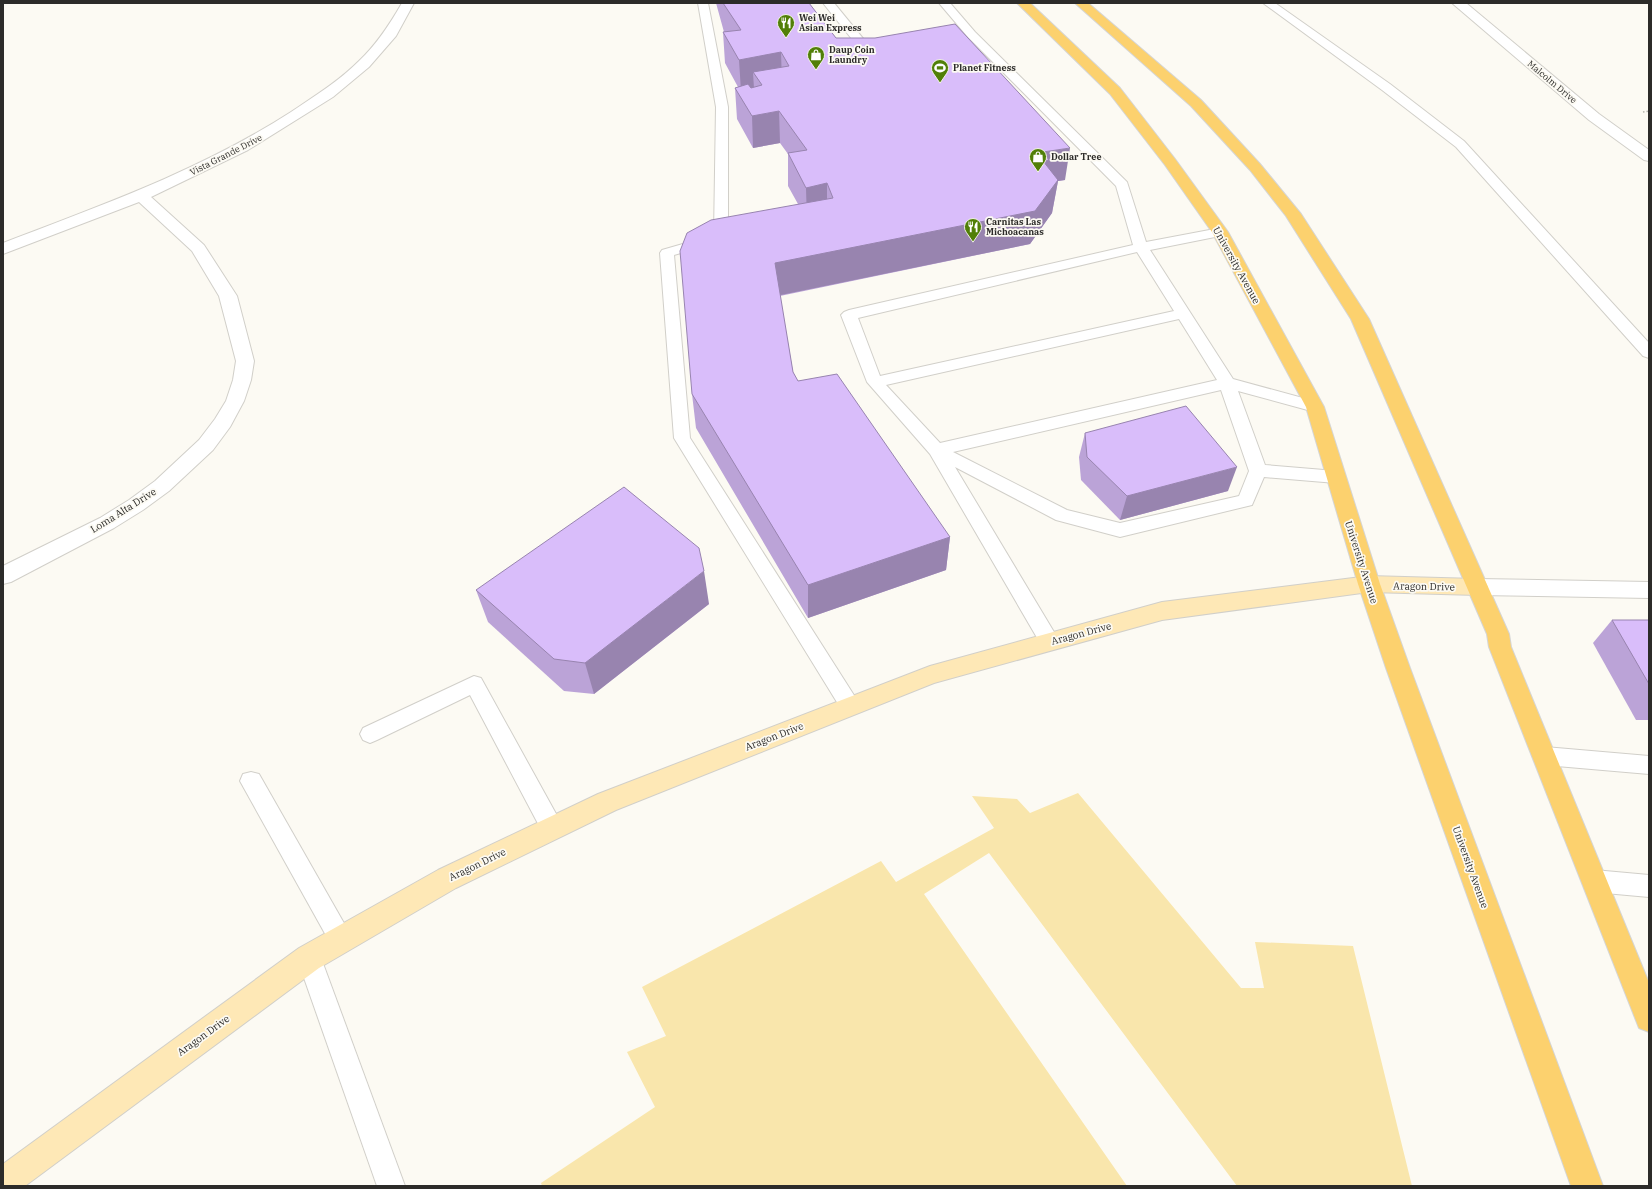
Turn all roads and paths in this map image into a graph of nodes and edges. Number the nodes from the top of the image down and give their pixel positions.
1 (408, 3) edge
2 (703, 3) edge
3 (828, 3) edge
4 (944, 3) edge
5 (1023, 3) edge
6 (1082, 3) edge
7 (1268, 3) edge
8 (1458, 3) edge
9 (971, 34) junction
10 (956, 36) edge
11 (889, 47) edge
12 (1649, 157) edge
13 (141, 196) junction
14 (1220, 232) junction
15 (1141, 247) junction
16 (3, 249) edge
17 (1183, 314) junction
18 (1649, 353) edge
19 (875, 382) junction
20 (1227, 383) junction
21 (1315, 407) junction
22 (936, 450) junction
23 (1258, 472) junction
24 (1336, 477) junction
25 (3, 576) edge
26 (1369, 584) junction
27 (1477, 587) junction
28 (1649, 590) edge
29 (1050, 642) junction
30 (850, 706) junction
31 (370, 734) dead end
32 (1545, 756) junction
33 (1649, 766) edge
34 (251, 781) dead end
35 (552, 828) junction
36 (1594, 881) junction
37 (1649, 886) edge
38 (341, 940) junction
39 (309, 958) junction
40 (1649, 1018) edge
41 (3, 1183) edge
42 (391, 1186) edge
43 (1587, 1186) edge

1 - 13 street, Vista Grande Drive
2 - 30 lane
3 - 11 lane
4 - 9 lane
5 - 14 main road, University Avenue
6 - 27 main road
7 - 18 lane
8 - 12 street, Malcolm Drive
9 - 10 lane
9 - 15 lane
13 - 16 street, Vista Grande Drive
13 - 25 street, Loma Alta Drive
14 - 15 lane
14 - 21 main road, University Avenue
15 - 17 lane
15 - 19 lane
17 - 19 lane
17 - 20 lane
19 - 22 lane
20 - 21 lane
20 - 22 lane
20 - 23 lane
21 - 24 main road, University Avenue
22 - 23 lane
22 - 29 lane
23 - 24 lane
24 - 26 main road, University Avenue
26 - 27 street, Aragon Drive
26 - 29 street, Aragon Drive
26 - 43 main road, University Avenue
27 - 28 street, Aragon Drive
27 - 32 main road
29 - 30 street, Aragon Drive
30 - 35 street, Aragon Drive
31 - 35 lane
32 - 33 lane
32 - 36 main road
34 - 38 lane
35 - 38 street, Aragon Drive
36 - 37 lane
36 - 40 main road
38 - 39 street, Aragon Drive
39 - 41 street, Aragon Drive
39 - 42 lane

